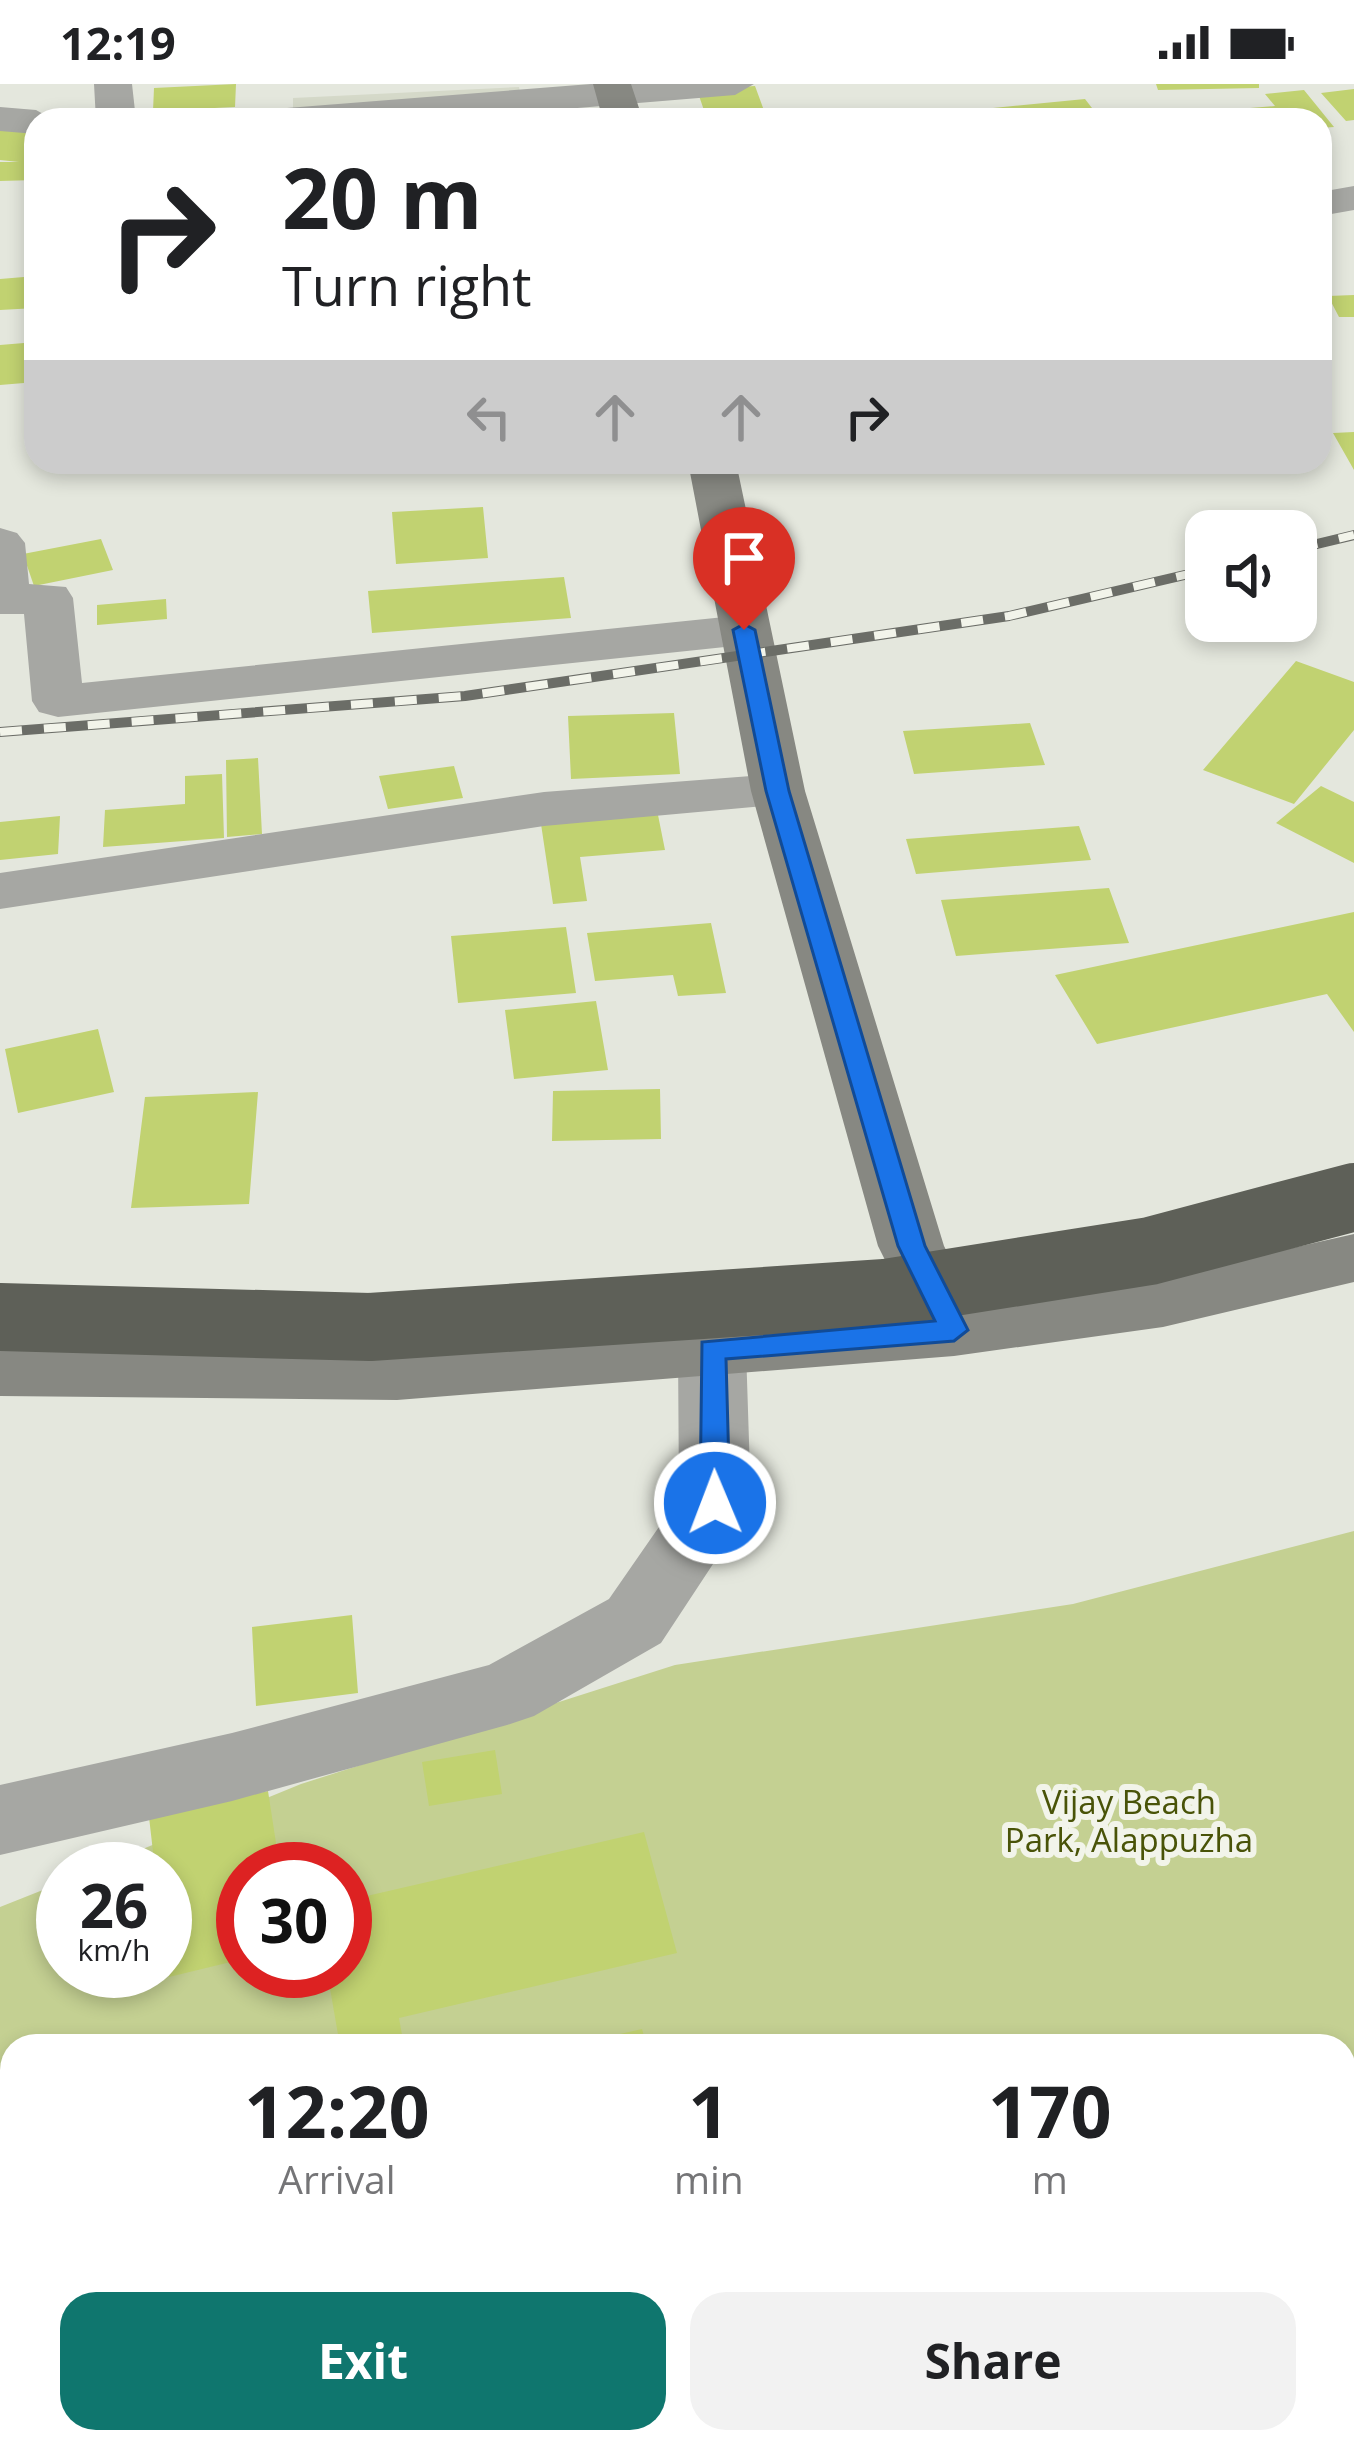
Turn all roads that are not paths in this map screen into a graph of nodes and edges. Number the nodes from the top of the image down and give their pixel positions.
1 (734, 84) edge
2 (616, 98) edge
3 (466, 108) edge
4 (714, 474) edge
5 (0, 543) edge
6 (744, 630) junction
7 (778, 791) junction
8 (0, 891) edge
9 (1354, 1197) edge
10 (1354, 1258) edge
11 (0, 1317) edge
12 (954, 1330) junction
13 (712, 1349) junction
14 (0, 1370) edge
15 (0, 1820) edge

1 - 2 street
2 - 3 street
4 - 6 main road
5 - 6 street
6 - 7 main road
7 - 8 street
7 - 12 main road
9 - 11 highway, bridge
10 - 12 main road
12 - 13 main road
13 - 14 main road
13 - 15 street

